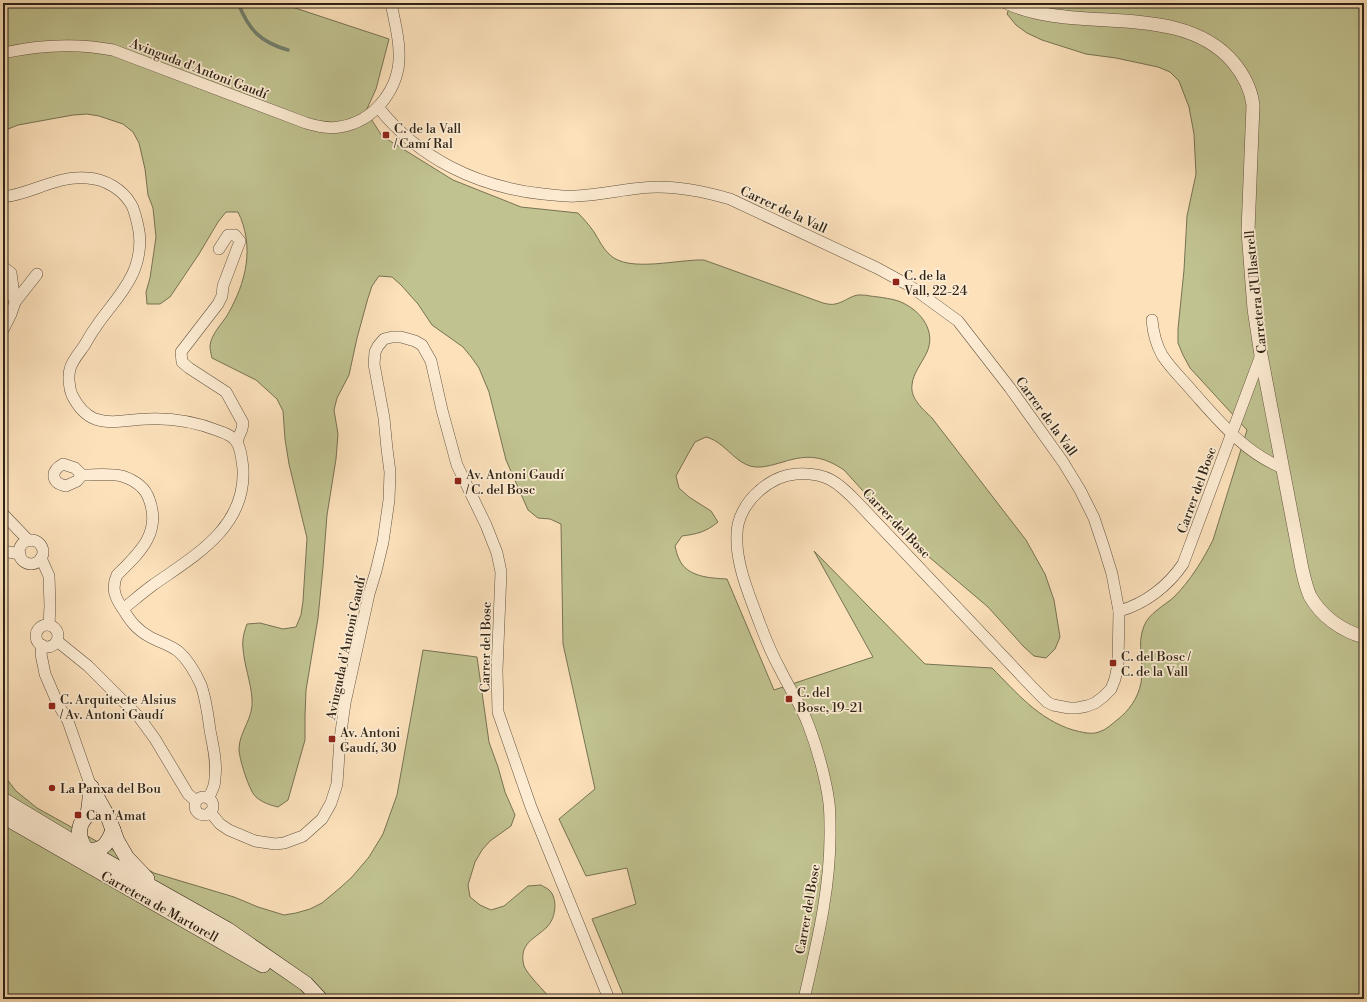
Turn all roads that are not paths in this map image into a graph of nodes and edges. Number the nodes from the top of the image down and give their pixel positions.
1 (392, 3) edge
2 (1008, 3) edge
3 (3, 53) edge
4 (378, 107) junction
5 (3, 197) edge
6 (219, 249) dead end
7 (3, 267) edge
8 (37, 274) dead end
9 (3, 290) edge
10 (15, 300) junction
11 (1152, 320) dead end
12 (3, 330) edge
13 (375, 352) joint
14 (1262, 355) junction
15 (1231, 434) junction
16 (237, 441) junction
17 (1283, 468) junction
18 (82, 475) dead end
19 (3, 514) edge
20 (29, 541) junction
21 (3, 551) edge
22 (20, 554) junction
23 (41, 558) junction
24 (123, 609) junction
25 (1118, 611) junction
26 (49, 625) junction
27 (1364, 637) edge
28 (57, 641) junction
29 (42, 645) junction
30 (91, 787) junction
31 (208, 798) junction
32 (3, 800) edge
33 (196, 801) junction
34 (24, 812) junction
35 (210, 812) junction
36 (3, 816) edge
37 (83, 821) junction
38 (111, 825) junction
39 (50, 843) junction
40 (86, 850) junction
41 (112, 878) junction
42 (158, 890) junction
43 (314, 999) edge
44 (320, 999) edge
45 (609, 999) edge
46 (804, 999) edge

1 - 4 street
2 - 14 street, Carretera d'Ullastrell
3 - 4 street, Avinguda d'Antoni Gaudí
4 - 25 street, Carrer de la Vall
5 - 16 street
6 - 16 street
7 - 10 street
8 - 10 street
9 - 10 street
10 - 12 street
11 - 15 street
13 - 35 street, Avinguda d'Antoni Gaudí
13 - 45 street, Carrer del Bosc
14 - 15 street, Carrer del Bosc
14 - 17 street, Carretera d'Ullastrell
15 - 17 street
15 - 25 street, Carrer del Bosc
16 - 24 street
17 - 27 street, Carretera d'Ullastrell
18 - 24 street
19 - 20 street
20 - 22 street
20 - 23 street
21 - 22 street
22 - 23 street
23 - 26 street
24 - 31 street
25 - 46 street, Carrer del Bosc
26 - 28 street
26 - 29 street
28 - 29 street
28 - 33 street
29 - 30 street
30 - 37 main road
30 - 38 main road
31 - 33 street
31 - 35 street
32 - 34 main road
33 - 35 street
34 - 37 main road
34 - 40 main road
36 - 39 main road, Carretera de Martorell
37 - 38 main road
37 - 40 main road
38 - 40 main road
38 - 42 main road
39 - 40 main road
39 - 41 main road, Carretera de Martorell
40 - 41 main road
40 - 42 main road
41 - 43 main road, Carretera de Martorell
42 - 44 main road

